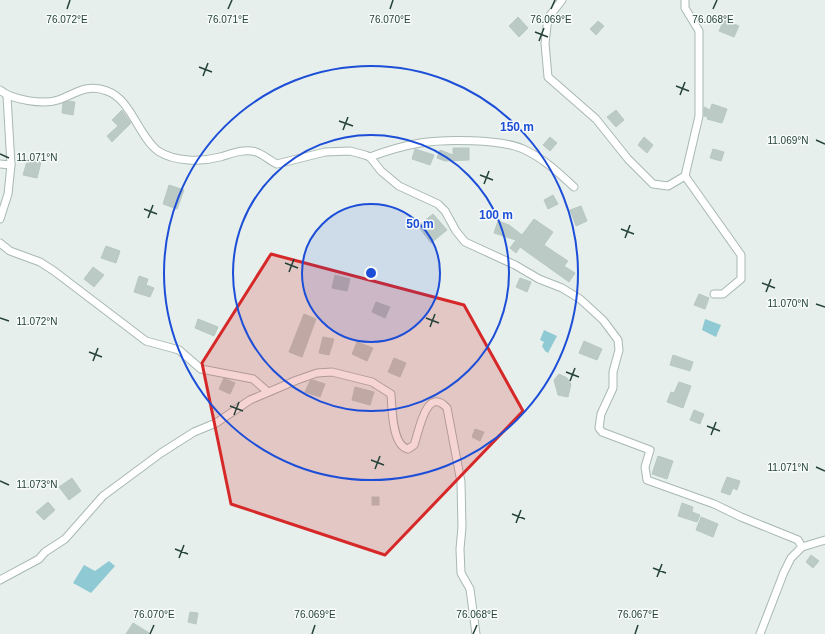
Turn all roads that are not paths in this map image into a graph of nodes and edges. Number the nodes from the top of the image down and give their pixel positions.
1 (562, 0) edge
2 (685, 0) edge
3 (0, 90) edge
4 (7, 96) junction
5 (370, 157) junction
6 (0, 164) edge
7 (11, 165) junction
8 (685, 176) junction
9 (574, 187) dead end
10 (0, 219) edge
11 (0, 243) edge
12 (714, 294) dead end
13 (268, 392) junction
14 (825, 540) edge
15 (802, 547) junction
16 (1, 578) edge
17 (476, 634) edge
18 (760, 634) edge

1 - 8 street
2 - 8 street
3 - 4 street
4 - 5 street
4 - 7 street
5 - 9 street
5 - 15 street
6 - 7 street
7 - 10 street
8 - 12 street
11 - 13 street
13 - 16 street
13 - 17 street
14 - 15 street
15 - 18 street

